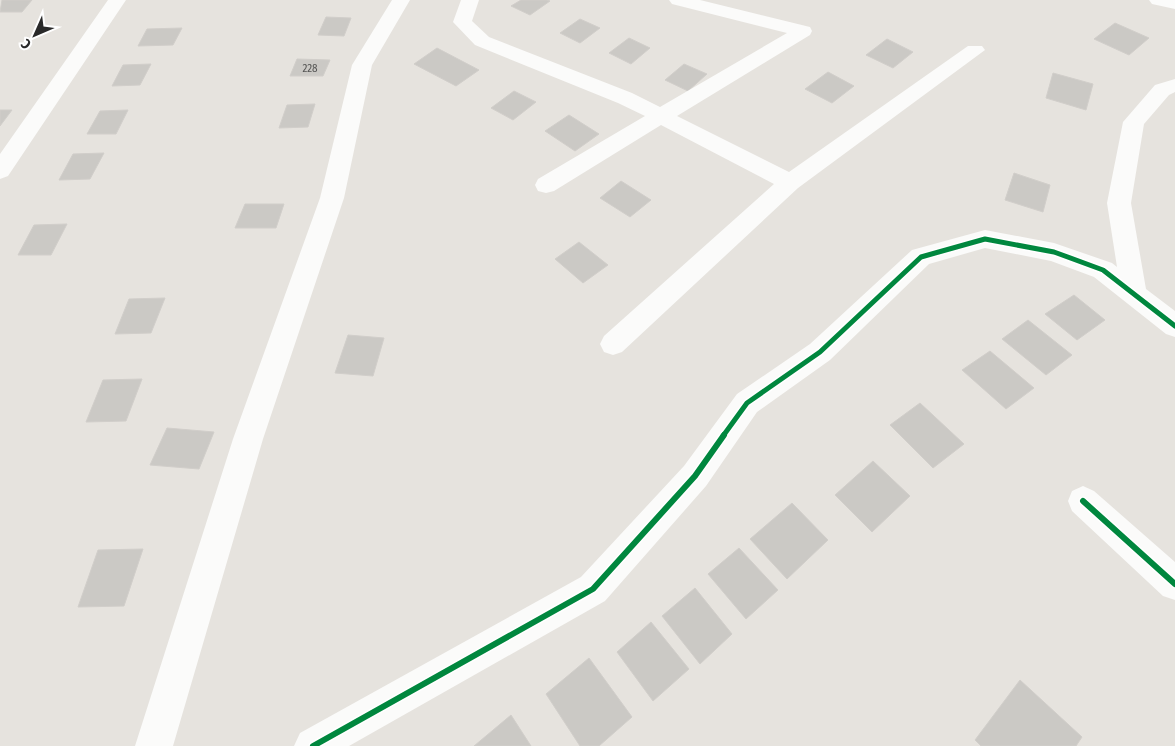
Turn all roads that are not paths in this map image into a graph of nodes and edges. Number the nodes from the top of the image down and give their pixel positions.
1 (117, 0) edge
2 (401, 0) edge
3 (470, 0) edge
4 (678, 0) edge
5 (1158, 0) edge
6 (1175, 4) edge
7 (975, 50) dead end
8 (1175, 85) edge
9 (662, 116) junction
10 (0, 172) edge
11 (790, 182) junction
12 (546, 185) dead end
13 (1134, 295) junction
14 (1175, 326) edge
15 (613, 344) dead end
16 (1083, 501) dead end
17 (1175, 584) edge
18 (154, 746) edge
19 (313, 746) edge

1 - 10 street
2 - 18 street
3 - 9 street
4 - 9 street
5 - 6 street
7 - 11 street
8 - 13 street
9 - 11 street
9 - 12 street
11 - 15 street
13 - 14 street
13 - 19 street
16 - 17 street

